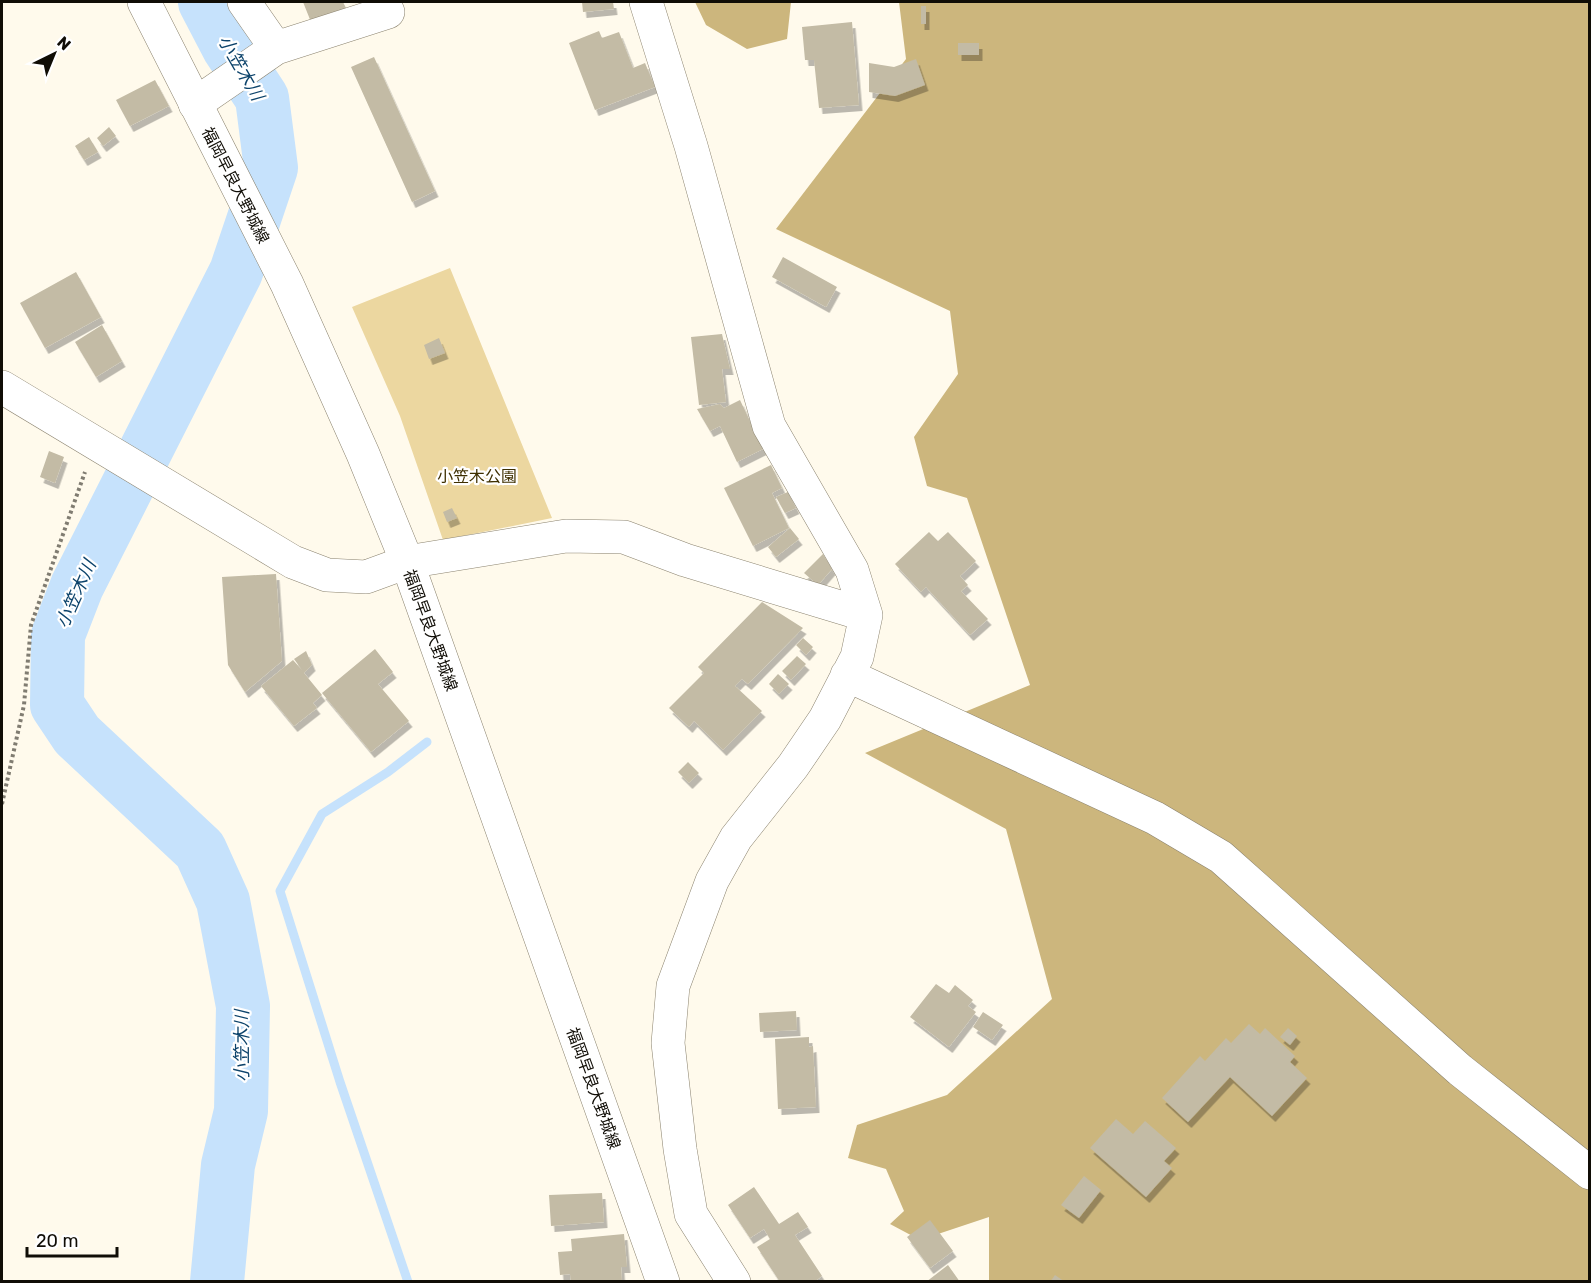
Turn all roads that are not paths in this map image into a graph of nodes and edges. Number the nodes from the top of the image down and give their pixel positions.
1 (144, 2) edge
2 (244, 2) edge
3 (646, 2) edge
4 (388, 12) dead end
5 (276, 48) junction
6 (195, 104) junction
7 (2, 387) edge
8 (407, 562) junction
9 (866, 615) junction
10 (847, 675) junction
11 (1590, 1173) edge
12 (663, 1281) edge
13 (734, 1281) edge

1 - 6 street, 福岡早良大野城線
2 - 5 street
3 - 9 street
4 - 5 street
5 - 6 street
6 - 8 street, 福岡早良大野城線
7 - 8 street
8 - 9 street
8 - 12 street, 福岡早良大野城線
9 - 10 street
10 - 11 street
10 - 13 street

